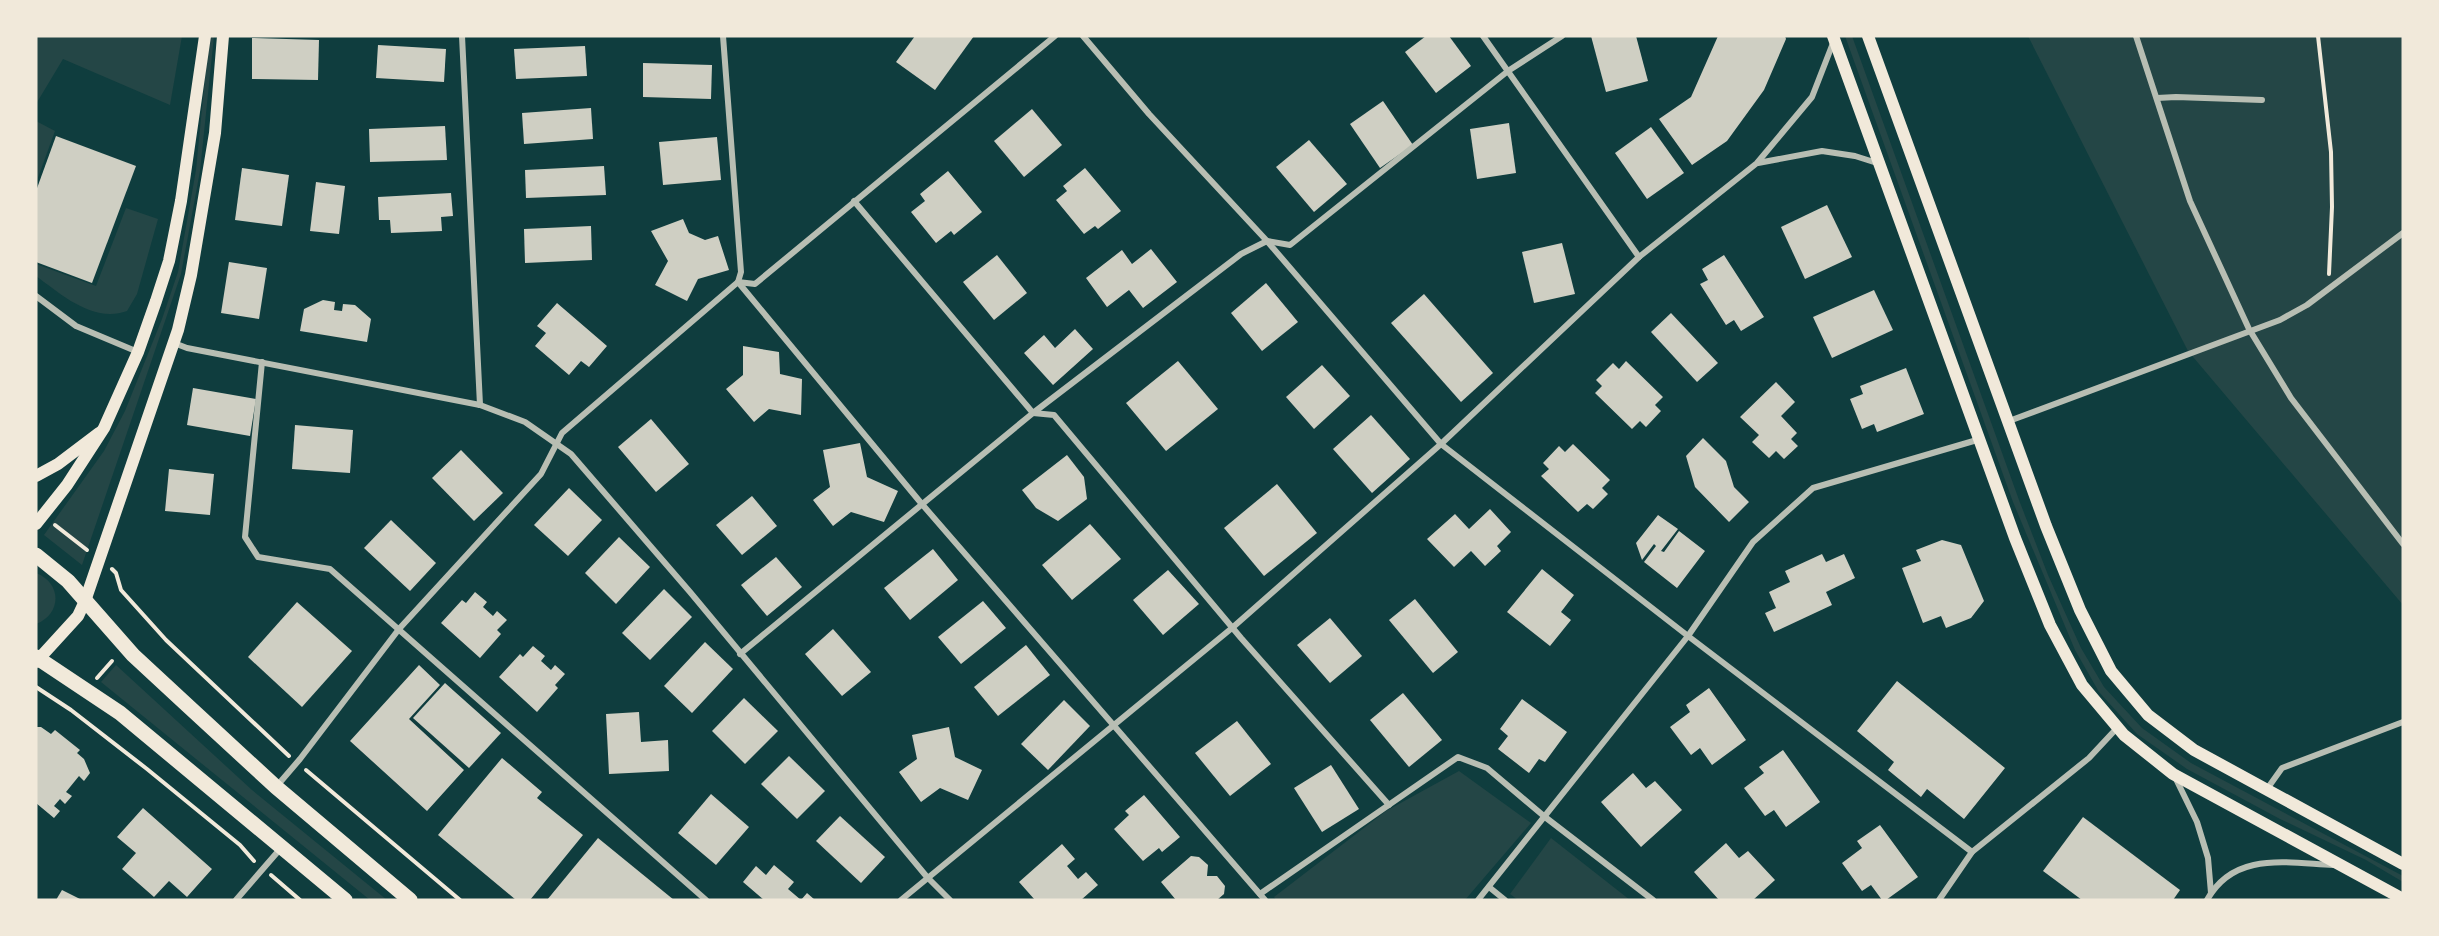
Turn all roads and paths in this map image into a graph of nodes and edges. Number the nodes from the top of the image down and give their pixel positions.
1 (205, 36) edge
2 (223, 36) edge
3 (462, 36) edge
4 (723, 36) edge
5 (1055, 36) edge
6 (1083, 36) edge
7 (1483, 36) edge
8 (1562, 36) edge
9 (1868, 36) edge
10 (2136, 36) edge
11 (2318, 36) edge
12 (1834, 38) edge
13 (1508, 71) junction
14 (2157, 98) junction
15 (2262, 100) dead end
16 (1757, 163) junction
17 (1878, 163) junction
18 (854, 201) junction
19 (2403, 233) edge
20 (1267, 242) junction
21 (1639, 257) junction
22 (738, 282) junction
23 (2328, 288) junction
24 (36, 296) edge
25 (2249, 329) junction
26 (173, 343) junction
27 (138, 352) junction
28 (262, 362) junction
29 (480, 405) junction
30 (1033, 413) junction
31 (2009, 421) junction
32 (104, 428) junction
33 (1977, 440) junction
34 (556, 444) junction
35 (1441, 444) junction
36 (36, 476) edge
37 (921, 503) junction
38 (40, 519) edge
39 (2403, 544) edge
40 (36, 555) edge
41 (99, 557) junction
42 (85, 601) junction
43 (1232, 628) junction
44 (399, 629) junction
45 (1688, 636) junction
46 (740, 654) junction
47 (37, 660) edge
48 (112, 661) dead end
49 (97, 679) dead end
50 (36, 687) edge
51 (2403, 722) edge
52 (1113, 724) junction
53 (2117, 728) junction
54 (289, 756) dead end
55 (305, 769) dead end
56 (2173, 774) junction
57 (276, 787) junction
58 (2267, 789) junction
59 (1389, 805) junction
60 (1545, 817) junction
61 (281, 848) junction
62 (244, 852) dead end
63 (1972, 852) junction
64 (2403, 864) edge
65 (2343, 866) junction
66 (927, 878) junction
67 (1489, 887) junction
68 (288, 890) dead end
69 (2211, 893) junction
70 (1263, 897) edge
71 (2403, 899) edge
72 (236, 900) edge
73 (300, 900) edge
74 (345, 900) edge
75 (410, 900) edge
76 (460, 900) edge
77 (705, 900) edge
78 (901, 900) edge
79 (950, 900) edge
80 (1478, 900) edge
81 (1505, 900) edge
82 (1653, 900) edge
83 (1939, 900) edge
84 (2207, 900) edge

1 - 27 main road
2 - 26 main road
3 - 29 street
4 - 22 street
5 - 18 street
6 - 20 street
7 - 13 street
8 - 13 street
9 - 31 main road
10 - 14 street
11 - 23 path
12 - 16 street
12 - 17 main road
13 - 20 street
13 - 21 street
14 - 15 street
14 - 25 street
16 - 17 street
16 - 21 street
17 - 33 main road
18 - 22 street
18 - 30 street
19 - 23 street
20 - 30 street
20 - 35 street
21 - 35 street
22 - 34 street
22 - 37 street
23 - 25 street
24 - 27 street
25 - 31 street
25 - 39 street
26 - 28 street
26 - 41 main road
27 - 32 main road
28 - 29 street
28 - 44 street
29 - 34 street
30 - 37 street
30 - 43 street
31 - 58 main road
32 - 36 main road
32 - 38 main road
33 - 45 street
33 - 53 main road
34 - 44 street
34 - 46 street
35 - 43 street
35 - 45 street
37 - 46 street
37 - 52 street
38 - 41 path
40 - 42 main road
41 - 42 main road
41 - 54 path
42 - 47 main road
42 - 57 main road
43 - 52 street
43 - 59 street
44 - 57 street
44 - 77 street
45 - 60 street
45 - 63 street
46 - 66 street
47 - 61 main road
48 - 49 path
50 - 62 path
51 - 58 street
52 - 66 street
52 - 70 street
53 - 56 main road
53 - 63 street
55 - 76 path
56 - 65 main road
56 - 69 street
57 - 75 main road
58 - 64 main road
59 - 60 street
59 - 70 street
60 - 67 street
60 - 82 street
61 - 72 street
61 - 74 main road
63 - 83 street
65 - 69 street
65 - 71 main road
66 - 78 street
66 - 79 street
67 - 80 street
67 - 81 street
68 - 73 path
69 - 84 street

